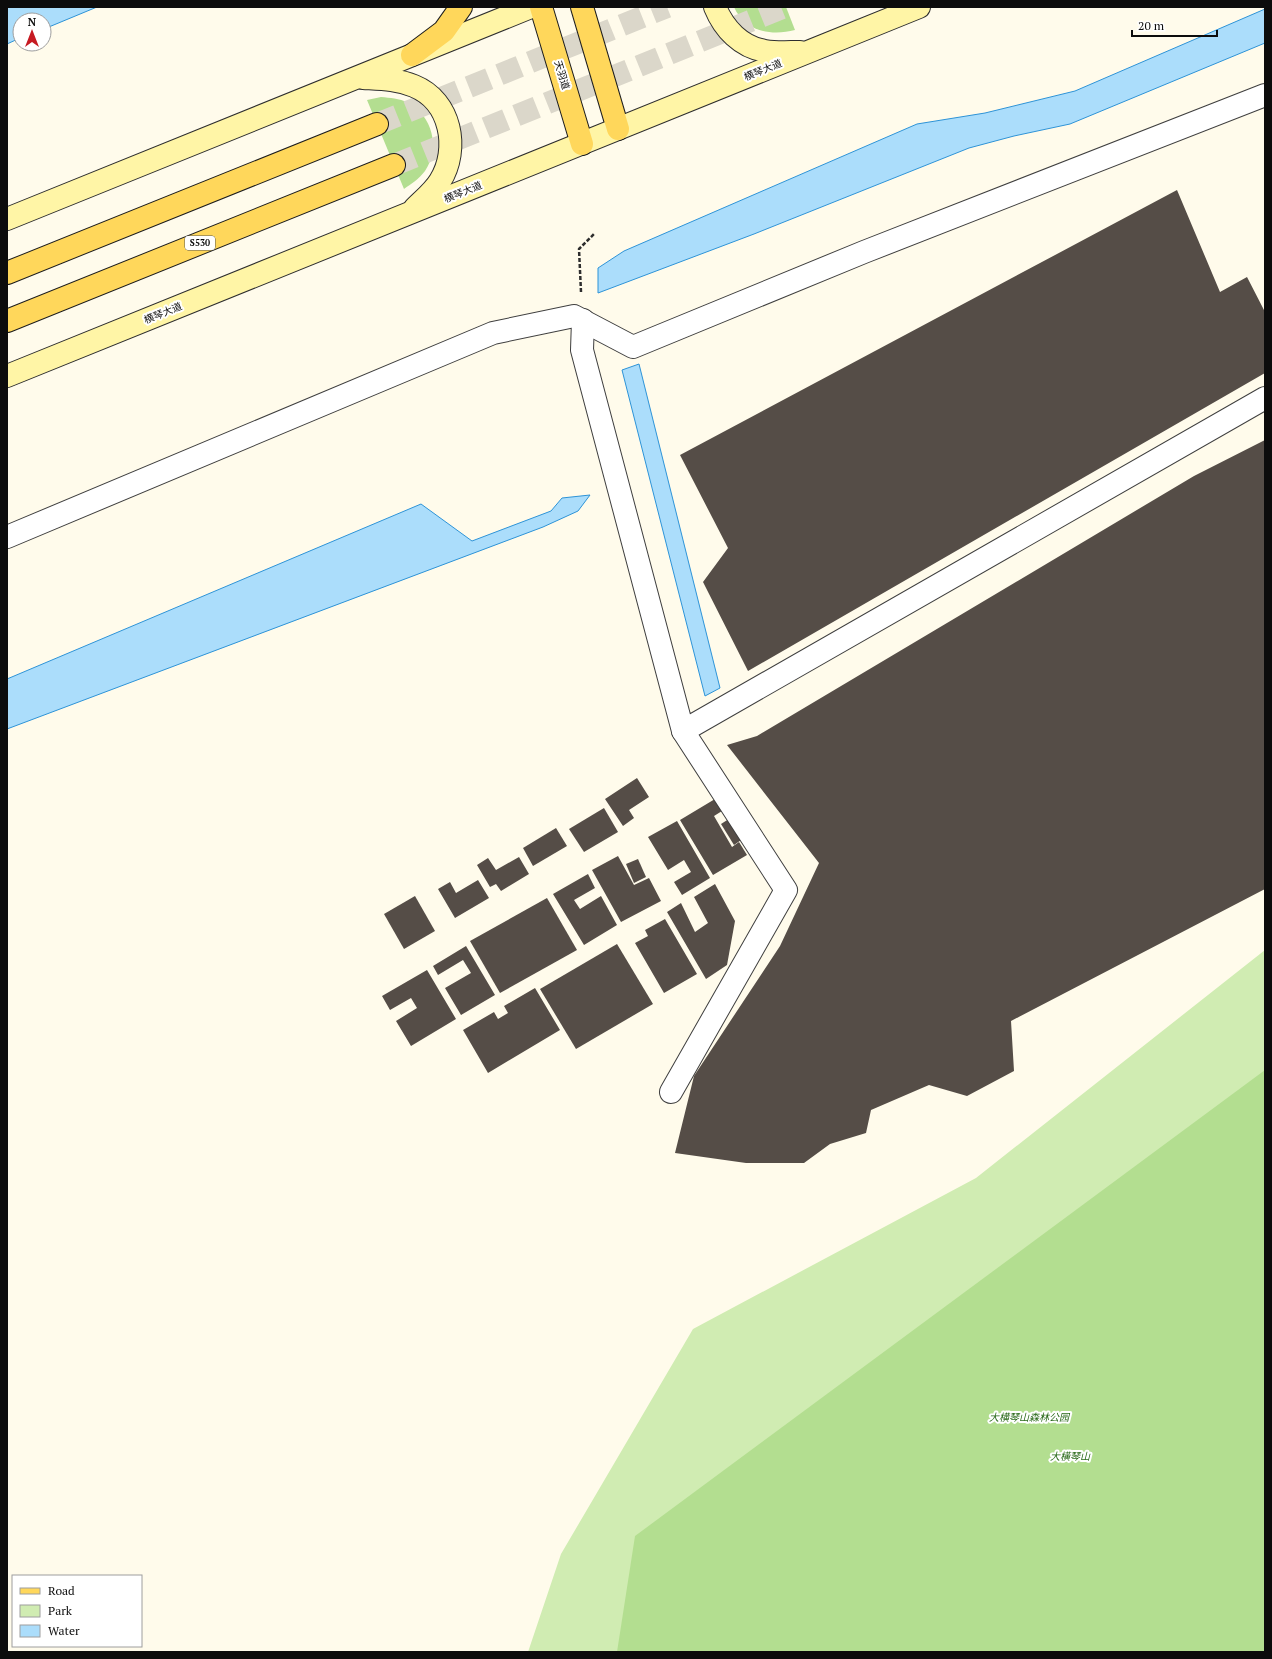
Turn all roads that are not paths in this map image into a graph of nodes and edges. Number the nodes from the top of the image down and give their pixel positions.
1 (461, 7) edge
2 (531, 7) edge
3 (541, 7) edge
4 (582, 7) edge
5 (715, 7) edge
6 (919, 7) edge
7 (808, 52) junction
8 (412, 55) junction
9 (355, 78) junction
10 (1265, 95) edge
11 (377, 124) tunnel mouth
12 (618, 129) junction
13 (582, 144) junction
14 (394, 165) tunnel mouth
15 (410, 213) junction
16 (7, 219) edge
17 (7, 273) edge
18 (583, 320) junction
19 (7, 321) edge
20 (7, 376) edge
21 (1265, 398) edge
22 (7, 537) edge
23 (684, 731) junction
24 (671, 1092) dead end

1 - 8 main road
2 - 8 main road
3 - 13 main road, 天羽道
4 - 12 main road
5 - 7 main road
6 - 7 main road, 横琴大道
7 - 12 main road, 横琴大道
8 - 9 main road
9 - 15 main road
9 - 16 main road
10 - 18 street
11 - 17 main road
12 - 13 main road, 横琴大道
13 - 15 main road, 横琴大道
14 - 19 main road, S530
15 - 20 main road, 横琴大道
18 - 22 street
18 - 23 street
21 - 23 street
23 - 24 street

